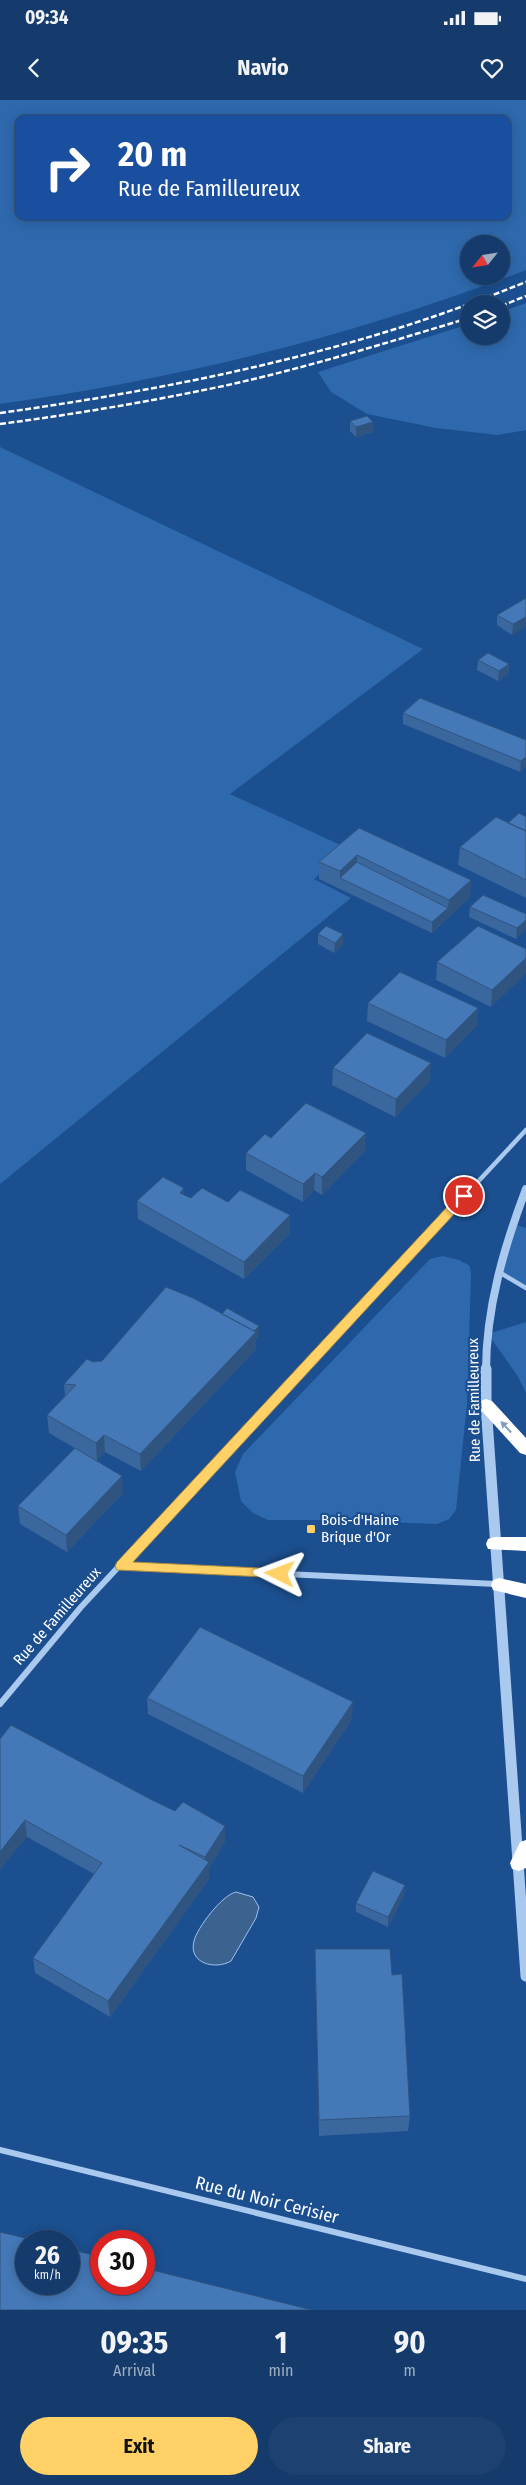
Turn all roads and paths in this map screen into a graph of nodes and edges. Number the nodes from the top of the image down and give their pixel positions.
1 (526, 1130) edge
2 (526, 1189) edge
3 (499, 1272) junction
4 (526, 1288) edge
5 (486, 1405) junction
6 (526, 1449) edge
7 (494, 1544) junction
8 (526, 1544) edge
9 (121, 1566) junction
10 (499, 1585) junction
11 (526, 1591) edge
12 (0, 1704) edge
13 (522, 1855) edge
14 (526, 1976) edge
15 (0, 2150) edge
16 (526, 2279) edge

1 - 9 street, Rue de Familleureux
2 - 3 street, Rue de Familleureux
3 - 4 street
3 - 5 street, Rue de Familleureux
6 -> 5 highway
5 - 7 street, Rue de Familleureux
7 - 8 highway
7 - 10 street, Rue de Familleureux
9 - 10 street
9 - 12 street, Rue de Familleureux
10 - 11 highway
10 - 13 street, Rue de Familleureux
13 - 14 street, Rue de Familleureux
15 - 16 street, Rue du Noir Cerisier

